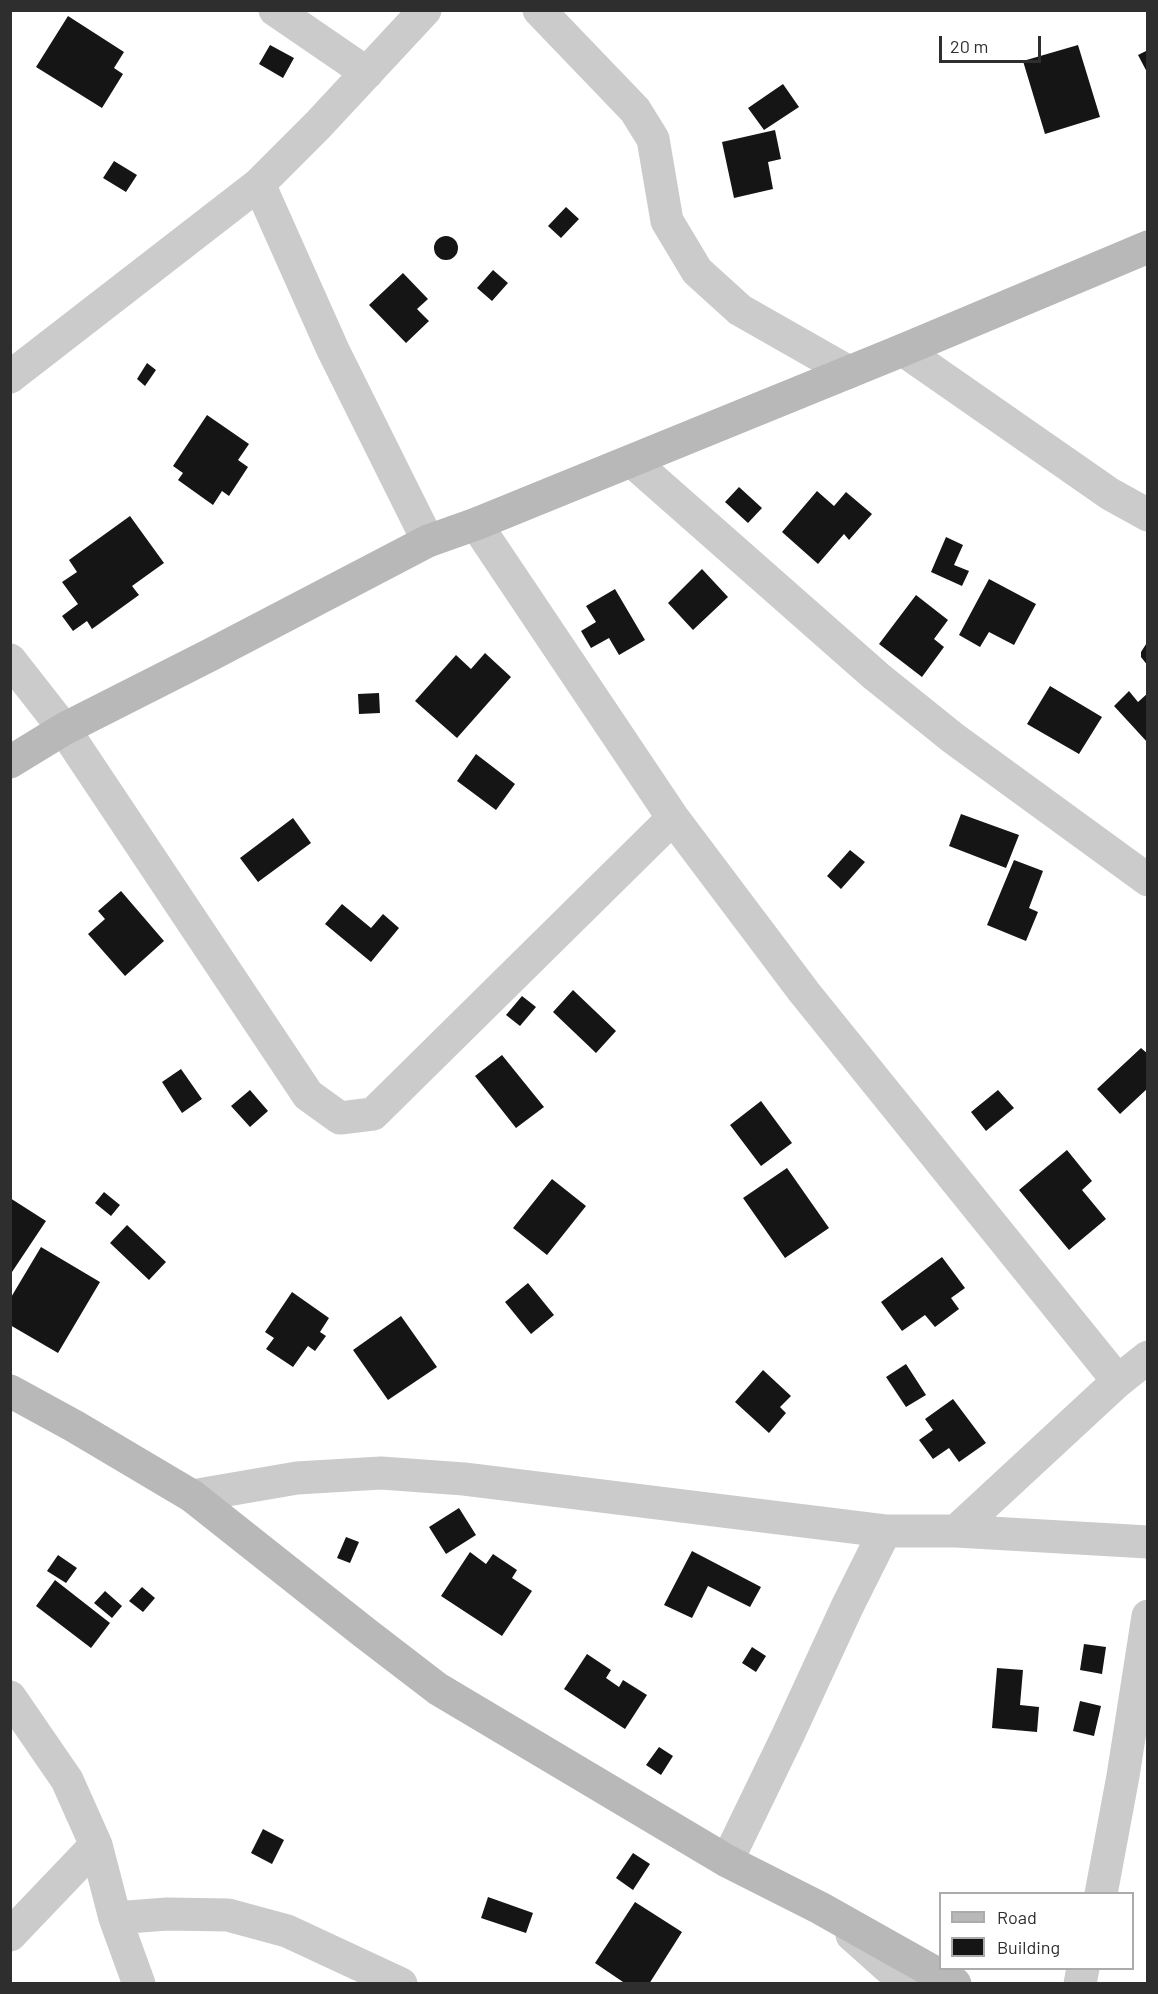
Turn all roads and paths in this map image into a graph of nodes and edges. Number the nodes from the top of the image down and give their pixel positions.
1 (275, 10) edge
2 (425, 10) edge
3 (539, 10) edge
4 (367, 73) junction
5 (259, 184) junction
6 (1148, 247) edge
7 (903, 350) junction
8 (849, 372) junction
9 (10, 377) edge
10 (632, 461) junction
11 (1148, 515) edge
12 (476, 524) junction
13 (428, 542) junction
14 (10, 660) edge
15 (64, 729) junction
16 (10, 762) edge
17 (673, 818) junction
18 (1148, 880) edge
19 (1148, 1357) edge
20 (1118, 1381) junction
21 (10, 1391) edge
22 (192, 1496) junction
23 (885, 1531) junction
24 (956, 1532) junction
25 (1148, 1542) edge
26 (1148, 1616) edge
27 (10, 1697) edge
28 (96, 1845) junction
29 (728, 1861) junction
30 (1101, 1892) edge
31 (820, 1908) junction
32 (115, 1918) junction
33 (10, 1935) edge
34 (139, 1983) edge
35 (401, 1983) edge
36 (907, 1983) edge
37 (955, 1983) edge

1 - 4 street
2 - 4 street
3 - 8 street
4 - 5 street
5 - 9 street
5 - 13 street
6 - 7 street
7 - 8 street
7 - 11 street
8 - 10 street
10 - 12 street
10 - 18 street
12 - 13 street
12 - 17 street
13 - 15 street
14 - 15 street
15 - 16 street
15 - 17 street
17 - 20 street
19 - 20 street
20 - 24 street
21 - 22 street
22 - 23 street
22 - 29 street
23 - 24 street
23 - 29 street
24 - 25 street
26 - 30 street
27 - 28 street
28 - 32 street
28 - 33 street
29 - 31 street
31 - 36 street
31 - 37 street
32 - 34 street
32 - 35 street

